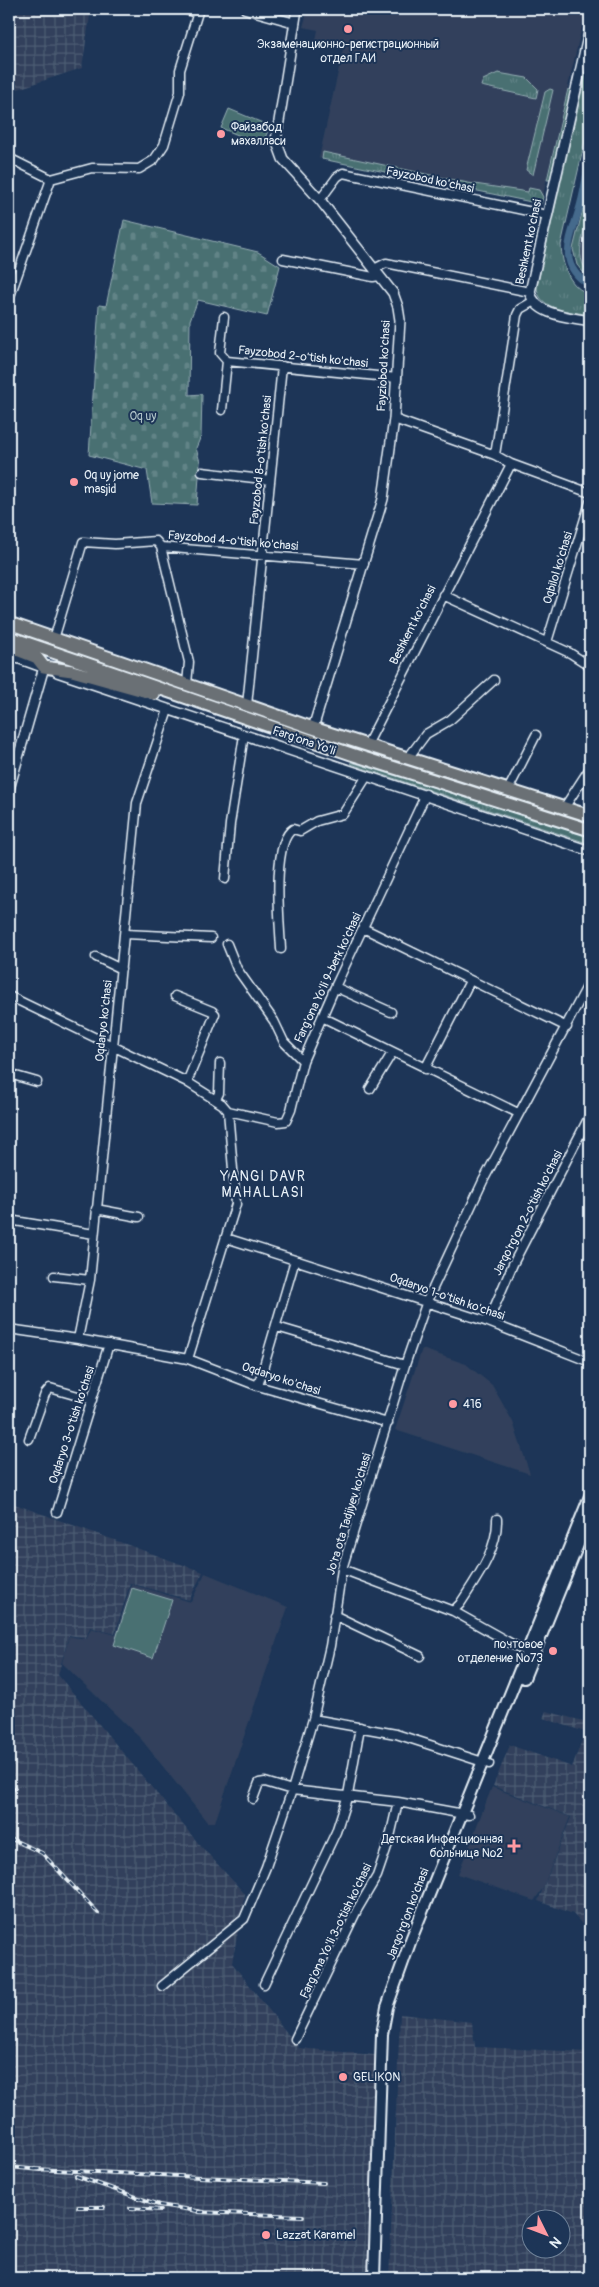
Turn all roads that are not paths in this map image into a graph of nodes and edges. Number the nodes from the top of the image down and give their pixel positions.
1 (184, 9) edge
2 (245, 9) edge
3 (297, 9) edge
4 (197, 11) edge
5 (294, 23) junction
6 (590, 28) edge
7 (9, 158) edge
8 (51, 179) junction
9 (320, 200) junction
10 (548, 215) junction
11 (283, 259) dead end
12 (377, 273) junction
13 (532, 297) junction
14 (9, 300) edge
15 (224, 317) dead end
16 (590, 322) edge
17 (228, 361) junction
18 (282, 366) junction
19 (397, 378) junction
20 (222, 410) dead end
21 (394, 419) junction
22 (495, 455) junction
23 (511, 464) junction
24 (202, 472) dead end
25 (270, 480) junction
26 (590, 493) edge
27 (590, 502) edge
28 (162, 547) junction
29 (262, 554) junction
30 (364, 564) junction
31 (443, 595) junction
32 (9, 623) edge
33 (9, 637) edge
34 (54, 639) junction
35 (547, 642) junction
36 (9, 647) edge
37 (9, 655) edge
38 (590, 666) edge
39 (44, 667) junction
40 (494, 680) dead end
41 (187, 684) junction
42 (248, 705) junction
43 (209, 707) junction
44 (168, 710) junction
45 (313, 728) junction
46 (244, 735) junction
47 (536, 735) dead end
48 (367, 745) junction
49 (408, 758) junction
50 (590, 768) edge
51 (367, 776) junction
52 (9, 789) edge
53 (508, 790) junction
54 (426, 794) junction
55 (564, 808) junction
56 (590, 816) edge
57 (590, 830) edge
58 (590, 851) edge
59 (225, 879) dead end
60 (363, 928) junction
61 (125, 934) junction
62 (211, 938) dead end
63 (227, 944) dead end
64 (281, 949) dead end
65 (96, 958) dead end
66 (121, 969) junction
67 (470, 981) junction
68 (590, 981) edge
69 (335, 986) junction
70 (9, 996) edge
71 (175, 996) dead end
72 (391, 1012) dead end
73 (322, 1017) junction
74 (567, 1027) junction
75 (113, 1046) junction
76 (392, 1053) junction
77 (303, 1061) junction
78 (220, 1063) dead end
79 (425, 1069) junction
80 (9, 1074) edge
81 (37, 1082) dead end
82 (187, 1082) junction
83 (370, 1089) dead end
84 (216, 1100) junction
85 (228, 1110) junction
86 (518, 1113) junction
87 (590, 1115) edge
88 (96, 1209) junction
89 (139, 1217) dead end
90 (9, 1220) edge
91 (94, 1234) junction
92 (226, 1238) junction
93 (295, 1260) junction
94 (54, 1276) dead end
95 (90, 1280) junction
96 (427, 1301) junction
97 (488, 1322) junction
98 (277, 1327) junction
99 (9, 1329) edge
100 (78, 1339) junction
101 (109, 1344) junction
102 (188, 1359) junction
103 (590, 1362) edge
104 (405, 1365) junction
105 (258, 1386) junction
106 (92, 1400) junction
107 (388, 1423) junction
108 (29, 1439) dead end
109 (590, 1496) edge
110 (57, 1512) dead end
111 (590, 1516) edge
112 (497, 1519) dead end
113 (342, 1569) junction
114 (453, 1611) junction
115 (334, 1615) junction
116 (531, 1655) junction
117 (420, 1656) dead end
118 (313, 1719) junction
119 (360, 1726) junction
120 (486, 1763) junction
121 (292, 1790) junction
122 (348, 1795) junction
123 (253, 1799) dead end
124 (398, 1802) junction
125 (465, 1814) junction
126 (264, 1984) dead end
127 (162, 1986) dead end
128 (295, 2039) dead end
129 (374, 2278) edge
130 (380, 2278) edge

1 - 4 street
2 - 5 street
3 - 5 street, Fayziobod ko'chasi
4 - 8 street
5 - 9 street, Fayziobod ko'chasi
6 - 10 street, Beshkent ko'chasi
7 - 8 street
8 - 14 street
9 - 10 street, Fayzobod ko'chasi
9 - 12 street, Fayziobod ko'chasi
10 - 13 street, Beshkent ko'chasi
11 - 12 street
12 - 13 street
12 - 19 street, Fayziobod ko'chasi
13 - 16 street
13 - 22 street, Beshkent ko'chasi
15 - 17 street
17 - 18 street, Fayzobod 2-o'tish ko'chasi
17 - 20 street, Fayzobod 2-o'tish ko'chasi
18 - 19 street, Fayzobod 2-o'tish ko'chasi
18 - 25 street, Fayzobod 8-o'tish ko'chasi
19 - 21 street, Fayziobod ko'chasi
21 - 22 street
21 - 30 street, Fayziobod ko'chasi
22 - 23 street
23 - 26 street
23 - 31 street, Beshkent ko'chasi
24 - 25 street
25 - 29 street, Fayzobod 8-o'tish ko'chasi
27 - 35 street, Oqbilol ko'chasi
28 - 29 street, Fayzobod 4-o'tish ko'chasi
28 - 34 street, Fayzobod 4-o'tish ko'chasi
28 - 41 street
29 - 30 street, Fayzobod 4-o'tish ko'chasi
29 - 42 street, Fayzobod 8-o'tish ko'chasi
30 - 45 street, Fayziobod ko'chasi
31 - 35 street
31 - 48 street, Beshkent ko'chasi
32 - 34 main road, Farg'ona Yo'li
33 - 43 main road, Farg'ona Yo'li
34 - 41 main road, Farg'ona Yo'li
35 - 38 street
36 - 39 main road
37 - 39 street, Farg'ona Yo'li
39 - 43 main road
39 - 44 street, Farg'ona Yo'li
39 - 52 street
40 - 49 street
41 - 42 main road, Farg'ona Yo'li
42 - 45 main road, Farg'ona Yo'li
43 - 57 main road, Farg'ona Yo'li
44 - 46 street, Farg'ona Yo'li
44 - 61 street, Oqdaryo ko'chasi
45 - 48 main road, Farg'ona Yo'li
46 - 51 street, Farg'ona Yo'li
46 - 59 street
47 - 53 street
48 - 49 main road, Farg'ona Yo'li
49 - 53 main road, Farg'ona Yo'li
50 - 55 street
51 - 54 street, Farg'ona Yo'li
51 - 64 street
53 - 55 main road, Farg'ona Yo'li
54 - 58 street, Farg'ona Yo'li
54 - 60 street, Farg'ona Yo'li 9-berk ko'chasi
55 - 56 main road, Farg'ona Yo'li
60 - 67 street
60 - 69 street, Farg'ona Yo'li 9-berk ko'chasi
61 - 62 street
61 - 66 street, Oqdaryo ko'chasi
63 - 77 street
65 - 66 street
66 - 75 street, Oqdaryo ko'chasi
67 - 74 street
67 - 79 street
68 - 74 street, Jo'ra ota Tadjiyev ko'chasi
69 - 72 street
69 - 73 street, Farg'ona Yo'li 9-berk ko'chasi
70 - 75 street
71 - 82 street
73 - 76 street
73 - 77 street, Farg'ona Yo'li 9-berk ko'chasi
74 - 86 street, Jo'ra ota Tadjiyev ko'chasi
75 - 82 street
75 - 88 street, Oqdaryo ko'chasi
76 - 79 street
76 - 83 street
77 - 85 street, Farg'ona Yo'li 9-berk ko'chasi
78 - 84 street
79 - 86 street
80 - 81 street
82 - 84 street
84 - 85 street
85 - 92 street
86 - 96 street, Jo'ra ota Tadjiyev ko'chasi
87 - 97 street, Jarqo'rg'on 2-o'tish ko'chasi
88 - 89 street
88 - 91 street, Oqdaryo ko'chasi
90 - 91 street
91 - 95 street, Oqdaryo ko'chasi
92 - 93 street, Oqdaryo 1-o'tish ko'chasi
92 - 102 street
93 - 96 street, Oqdaryo 1-o'tish ko'chasi
93 - 98 street
94 - 95 street
95 - 100 street, Oqdaryo ko'chasi
96 - 97 street, Oqdaryo 1-o'tish ko'chasi
96 - 104 street, Jo'ra ota Tadjiyev ko'chasi
97 - 103 street, Oqdaryo 1-o'tish ko'chasi
98 - 104 street
98 - 105 street
99 - 100 street, Oqdaryo ko'chasi
100 - 101 street, Oqdaryo ko'chasi
101 - 102 street, Oqdaryo ko'chasi
101 - 106 street, Oqdaryo 3-o'tish ko'chasi
102 - 105 street, Oqdaryo ko'chasi
104 - 107 street, Jo'ra ota Tadjiyev ko'chasi
105 - 107 street, Oqdaryo ko'chasi
106 - 108 street
106 - 110 street, Oqdaryo 3-o'tish ko'chasi
107 - 113 street, Jo'ra ota Tadjiyev ko'chasi
109 - 116 main road, Jarqo'rg'on ko'chasi
111 - 116 main road, Jarqo'rg'on ko'chasi
112 - 114 street
113 - 114 street
113 - 115 street, Jo'ra ota Tadjiyev ko'chasi
114 - 116 street
115 - 117 street
115 - 118 street, Jo'ra ota Tadjiyev ko'chasi
116 - 120 main road, Jarqo'rg'on ko'chasi
118 - 119 street
118 - 121 street, Jo'ra ota Tadjiyev ko'chasi
119 - 120 street
119 - 122 street
120 - 125 main road, Jarqo'rg'on ko'chasi
121 - 122 street
121 - 123 street
121 - 127 street, Jo'ra ota Tadjiyev ko'chasi
122 - 124 street
122 - 126 street
124 - 125 street
124 - 128 street, Farg'ona Yo'li 3-o'tish ko'chasi
125 - 129 main road, Jarqo'rg'on ko'chasi
125 - 130 main road, Jarqo'rg'on ko'chasi

